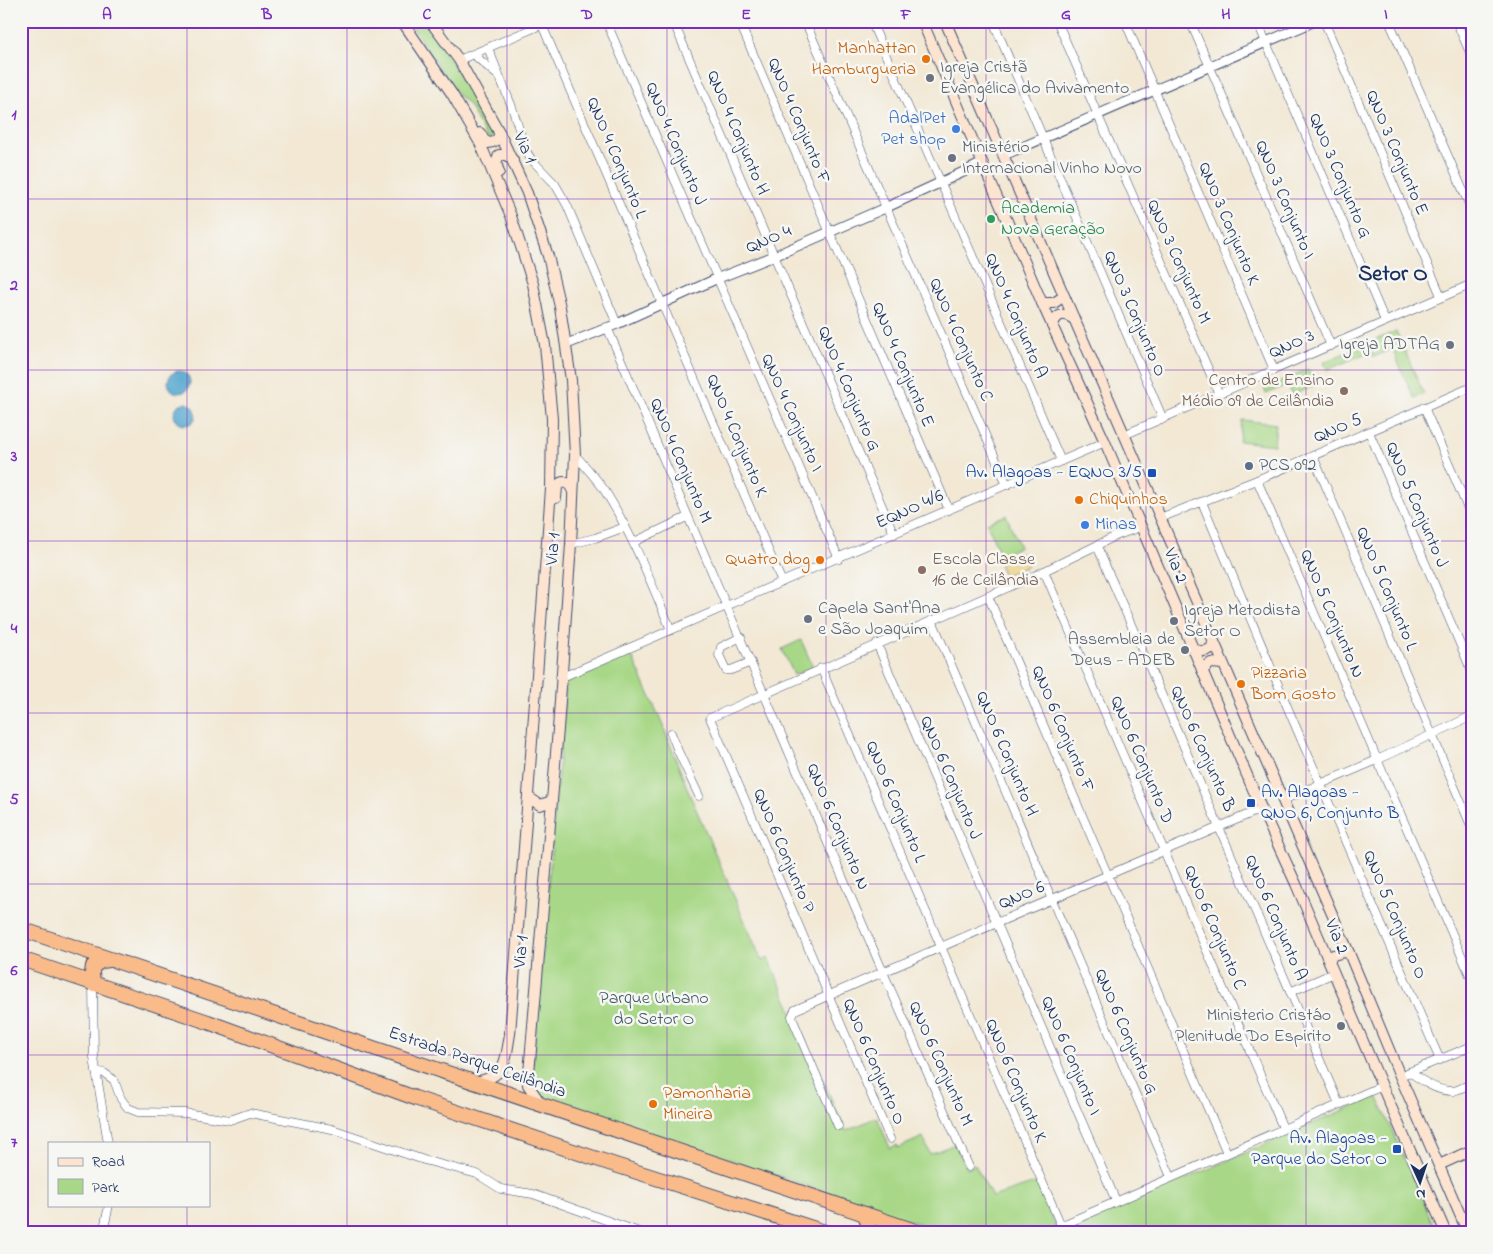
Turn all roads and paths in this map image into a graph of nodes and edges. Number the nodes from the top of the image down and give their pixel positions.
1 (402, 21) edge
2 (430, 21) edge
3 (606, 21) edge
4 (673, 21) edge
5 (739, 21) edge
6 (805, 21) edge
7 (872, 21) edge
8 (922, 21) edge
9 (945, 21) edge
10 (992, 21) edge
11 (1057, 21) edge
12 (1125, 21) edge
13 (1190, 21) edge
14 (1256, 21) edge
15 (1315, 21) edge
16 (1324, 21) edge
17 (1390, 21) edge
18 (1456, 21) edge
19 (546, 23) edge
20 (529, 25) edge
21 (1266, 44) junction
22 (488, 48) junction
23 (474, 54) junction
24 (1472, 57) edge
25 (459, 60) junction
26 (1210, 66) junction
27 (499, 77) junction
28 (1154, 90) junction
29 (452, 94) junction
30 (1098, 115) junction
31 (499, 132) junction
32 (1043, 139) junction
33 (1004, 155) junction
34 (512, 160) junction
35 (983, 162) junction
36 (942, 182) junction
37 (885, 208) junction
38 (1472, 211) edge
39 (511, 216) junction
40 (829, 232) junction
41 (774, 256) junction
42 (716, 279) junction
43 (1472, 284) edge
44 (1064, 296) junction
45 (1441, 296) junction
46 (663, 303) junction
47 (1042, 303) junction
48 (1072, 318) junction
49 (1385, 321) junction
50 (617, 324) junction
51 (1052, 326) junction
52 (607, 327) junction
53 (567, 344) junction
54 (1331, 346) junction
55 (1274, 370) junction
56 (1472, 387) edge
57 (1220, 394) junction
58 (1424, 407) junction
59 (1163, 418) junction
60 (1368, 432) junction
61 (1124, 435) junction
62 (1105, 442) junction
63 (575, 455) junction
64 (1313, 456) junction
65 (1061, 461) junction
66 (1257, 480) junction
67 (1007, 485) junction
68 (574, 493) junction
69 (1202, 502) junction
70 (949, 510) junction
71 (688, 517) junction
72 (1160, 518) junction
73 (1472, 518) edge
74 (625, 527) junction
75 (1140, 527) junction
76 (894, 534) junction
77 (634, 542) junction
78 (571, 544) junction
79 (1097, 546) junction
80 (547, 549) junction
81 (839, 558) junction
82 (1044, 571) junction
83 (782, 582) junction
84 (988, 596) junction
85 (728, 606) junction
86 (932, 620) junction
87 (671, 630) junction
88 (741, 638) junction
89 (1213, 641) junction
90 (877, 644) junction
91 (1193, 648) junction
92 (752, 662) junction
93 (1223, 664) junction
94 (821, 668) junction
95 (1202, 670) junction
96 (1472, 672) edge
97 (560, 678) junction
98 (764, 694) junction
99 (1472, 716) edge
100 (671, 733) dead end
101 (1431, 735) junction
102 (1377, 760) junction
103 (1321, 783) junction
104 (700, 796) dead end
105 (528, 797) junction
106 (552, 800) junction
107 (1283, 800) junction
108 (1261, 809) junction
109 (1219, 827) junction
110 (1472, 828) edge
111 (1164, 851) junction
112 (1108, 875) junction
113 (1052, 899) junction
114 (996, 923) junction
115 (21, 930) edge
116 (1341, 936) junction
117 (1322, 943) junction
118 (941, 948) junction
119 (1349, 953) junction
120 (21, 959) edge
121 (109, 960) junction
122 (1329, 961) junction
123 (883, 972) junction
124 (1334, 973) junction
125 (1472, 980) edge
126 (93, 984) junction
127 (1290, 992) junction
128 (828, 996) junction
129 (1472, 1046) edge
130 (1440, 1060) junction
131 (96, 1071) junction
132 (1410, 1072) junction
133 (1400, 1076) junction
134 (475, 1082) junction
135 (1472, 1083) edge
136 (1382, 1086) junction
137 (541, 1104) junction
138 (1339, 1104) junction
139 (838, 1126) dead end
140 (1283, 1128) junction
141 (890, 1139) dead end
142 (108, 1142) edge
143 (1472, 1150) edge
144 (1227, 1153) junction
145 (1439, 1165) junction
146 (970, 1167) dead end
147 (1171, 1177) junction
148 (1453, 1199) junction
149 (1116, 1201) junction
150 (109, 1206) edge
151 (1435, 1207) junction
152 (865, 1214) junction
153 (809, 1229) edge
154 (103, 1233) edge
155 (642, 1233) edge
156 (828, 1233) edge
157 (867, 1233) edge
158 (922, 1233) edge
159 (1446, 1233) edge
160 (1468, 1233) edge

1 - 29 main road, Via 1
2 - 25 main road, Via 1
3 - 42 street, QNO 4 Conjunto J
4 - 41 street, QNO 4 Conjunto H
5 - 40 street, QNO 4 Conjunto F
6 - 37 street, QNO 4 Conjunto C
7 - 36 street, QNO 4 Conjunto A
8 - 35 main road, Via 2
9 - 33 main road, Via 2
10 - 32 street, QNO 3 Conjunto O
11 - 30 street, QNO 3 Conjunto M
12 - 28 street, QNO 3 Conjunto K
13 - 26 street, QNO 3 Conjunto I
14 - 21 street, QNO 3 Conjunto G
15 - 21 street
16 - 45 street, QNO 3 Conjunto E
17 - 38 street
18 - 24 street
19 - 20 street
19 - 46 street, QNO 4 Conjunto L
20 - 22 street
21 - 26 street
21 - 49 street, QNO 3 Conjunto G
22 - 23 street
22 - 27 street
23 - 25 street
23 - 27 street
25 - 31 main road, Via 1
26 - 28 street
26 - 54 street, QNO 3 Conjunto I
27 - 50 street
28 - 30 street
28 - 55 street, QNO 3 Conjunto K
29 - 31 main road
29 - 39 main road, Via 1
30 - 32 street
30 - 57 street, QNO 3 Conjunto M
31 - 34 main road, Via 1
32 - 33 street
32 - 59 street, QNO 3 Conjunto O
33 - 44 main road, Via 2
34 - 39 main road
34 - 53 main road, Via 1
35 - 36 street, QNO 4
35 - 47 main road, Via 2
36 - 37 street, QNO 4
36 - 65 street, QNO 4 Conjunto A
37 - 40 street, QNO 4
37 - 67 street, QNO 4 Conjunto C
39 - 80 main road, Via 1
40 - 41 street, QNO 4
40 - 70 street, QNO 4 Conjunto E
41 - 42 street, QNO 4
41 - 76 street, QNO 4 Conjunto G
42 - 46 street, QNO 4
42 - 81 street, QNO 4 Conjunto I
43 - 45 street, QNO 3
44 - 47 main road
44 - 48 main road, Via 2
45 - 49 street, QNO 3
46 - 50 street, QNO 4
46 - 83 street, QNO 4 Conjunto K
47 - 51 main road, Via 2
48 - 51 main road
48 - 61 main road, Via 2
49 - 54 street, QNO 3
50 - 52 street, QNO 4
51 - 62 main road, Via 2
52 - 53 street, QNO 4
52 - 71 street, QNO 4 Conjunto M
53 - 63 main road, Via 1
54 - 55 street, QNO 3
55 - 57 street, QNO 3
56 - 58 street, QNO 5
57 - 59 street, QNO 3
58 - 60 street, QNO 5
58 - 73 street
59 - 61 street, QNO 3
60 - 64 street, QNO 5
60 - 96 street, QNO 5 Conjunto J
61 - 72 main road, Via 2
62 - 65 street, EQNO 4/6
62 - 75 main road, Via 2
63 - 68 main road, Via 1
63 - 74 street
64 - 66 street, QNO 5
64 - 101 street, QNO 5 Conjunto L
65 - 67 street, EQNO 4/6
66 - 69 street, QNO 5
66 - 102 street, QNO 5 Conjunto N
67 - 70 street, EQNO 4/6
68 - 78 main road, Via 1
68 - 80 main road
69 - 72 street, QNO 5
69 - 103 street, QNO 5 Conjunto O
70 - 76 street, EQNO 4/6
71 - 77 street
71 - 85 street, QNO 4 Conjunto M
72 - 89 main road, Via 2
74 - 77 street
74 - 78 street
75 - 79 street
75 - 91 main road, Via 2
76 - 81 street, EQNO 4/6
77 - 87 street
78 - 97 main road, Via 1
79 - 82 street
79 - 109 street, QNO 6 Conjunto B
80 - 105 main road, Via 1
81 - 83 street, EQNO 4/6
82 - 84 street
82 - 111 street, QNO 6 Conjunto D
83 - 85 street, EQNO 4/6
84 - 86 street
84 - 112 street, QNO 6 Conjunto F
85 - 87 street, EQNO 4/6
85 - 88 street
86 - 90 street
86 - 113 street, QNO 6 Conjunto H
87 - 97 street, EQNO 4/6
88 - 92 street
88 - 92 street
89 - 91 main road
89 - 93 main road, Via 2
90 - 94 street
90 - 114 street, QNO 6 Conjunto J
91 - 95 main road, Via 2
92 - 98 street
93 - 95 main road
93 - 107 main road, Via 2
94 - 98 street
94 - 118 street, QNO 6 Conjunto L
95 - 108 main road, Via 2
97 - 106 main road, Via 1
98 - 123 street, QNO 6 Conjunto N
98 - 128 street, QNO 6 Conjunto P
99 - 101 street
100 - 104 street
101 - 102 street
101 - 110 street, QNO 5 Conjunto L
102 - 103 street
102 - 125 street, QNO 5 Conjunto N
103 - 107 street
103 - 130 street, QNO 5 Conjunto O
105 - 106 main road
105 - 134 main road, Via 1
106 - 137 main road, Via 1
107 - 116 main road, Via 2
108 - 109 street, QNO 6
108 - 117 main road, Via 2
109 - 111 street, QNO 6
109 - 127 street, QNO 6 Conjunto A
111 - 112 street, QNO 6
111 - 140 street, QNO 6 Conjunto C
112 - 113 street, QNO 6
112 - 144 street, QNO 6 Conjunto F
113 - 114 street, QNO 6
113 - 147 street, QNO 6 Conjunto G
114 - 118 street, QNO 6
114 - 149 street, QNO 6 Conjunto I
115 - 121 highway, Estrada Parque Ceilândia
116 - 117 main road
116 - 119 main road, Via 2
117 - 122 main road, Via 2
118 - 123 street, QNO 6
118 - 149 street, QNO 6 Conjunto K
119 - 122 main road
119 - 133 main road, Via 2
120 - 126 highway
121 - 126 highway
121 - 134 highway, Estrada Parque Ceilândia
122 - 124 main road, Via 2
123 - 128 street, QNO 6
123 - 146 street, QNO 6 Conjunto M
124 - 127 street
124 - 136 main road, Via 2
126 - 131 street
126 - 153 highway
127 - 138 street, QNO 6 Conjunto A
128 - 139 street, QNO 6
128 - 141 street, QNO 6 Conjunto O
129 - 130 street
130 - 132 street
131 - 142 street
131 - 155 street
132 - 133 street
132 - 135 street
133 - 145 main road, Via 2
134 - 137 highway, Estrada Parque Ceilândia
136 - 138 street
136 - 151 main road, Via 2
137 - 152 highway, Estrada Parque Ceilândia
138 - 140 street
140 - 144 street
143 - 145 main road
144 - 147 street
145 - 148 main road, Via 2
147 - 149 street
148 - 151 main road
148 - 160 main road, Via 2
150 - 154 street
151 - 159 main road, Via 2
152 - 157 highway
152 - 158 highway, Estrada Parque Ceilândia
153 - 156 highway

